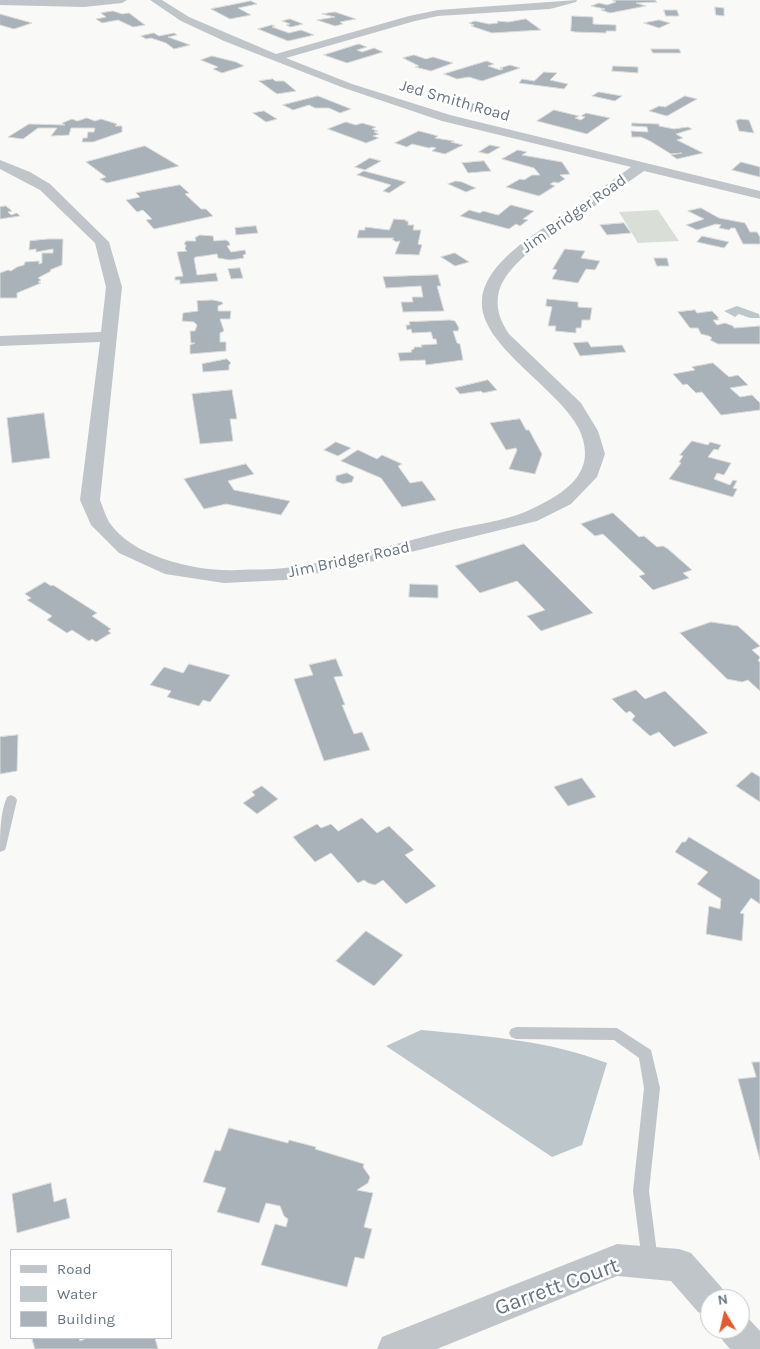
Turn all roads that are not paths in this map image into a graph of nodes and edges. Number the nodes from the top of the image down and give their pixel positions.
1 (122, 0) edge
2 (155, 0) edge
3 (572, 0) edge
4 (0, 2) edge
5 (277, 57) junction
6 (0, 164) edge
7 (642, 166) junction
8 (760, 195) edge
9 (108, 337) junction
10 (0, 341) edge
11 (11, 800) dead end
12 (1, 839) edge
13 (516, 1032) dead end
14 (650, 1263) junction
15 (700, 1289) edge
16 (744, 1339) edge
17 (394, 1349) edge
18 (753, 1349) edge

1 - 4 street
2 - 5 street, Jed Smith Road
3 - 5 street
5 - 7 street, Jed Smith Road
6 - 9 street, Jim Bridger Road
7 - 8 street, Jed Smith Road
7 - 9 street, Jim Bridger Road
9 - 10 street
11 - 12 lane
13 - 14 lane
14 - 15 street, Garrett Court
14 - 17 street, Garrett Court
16 - 18 street

